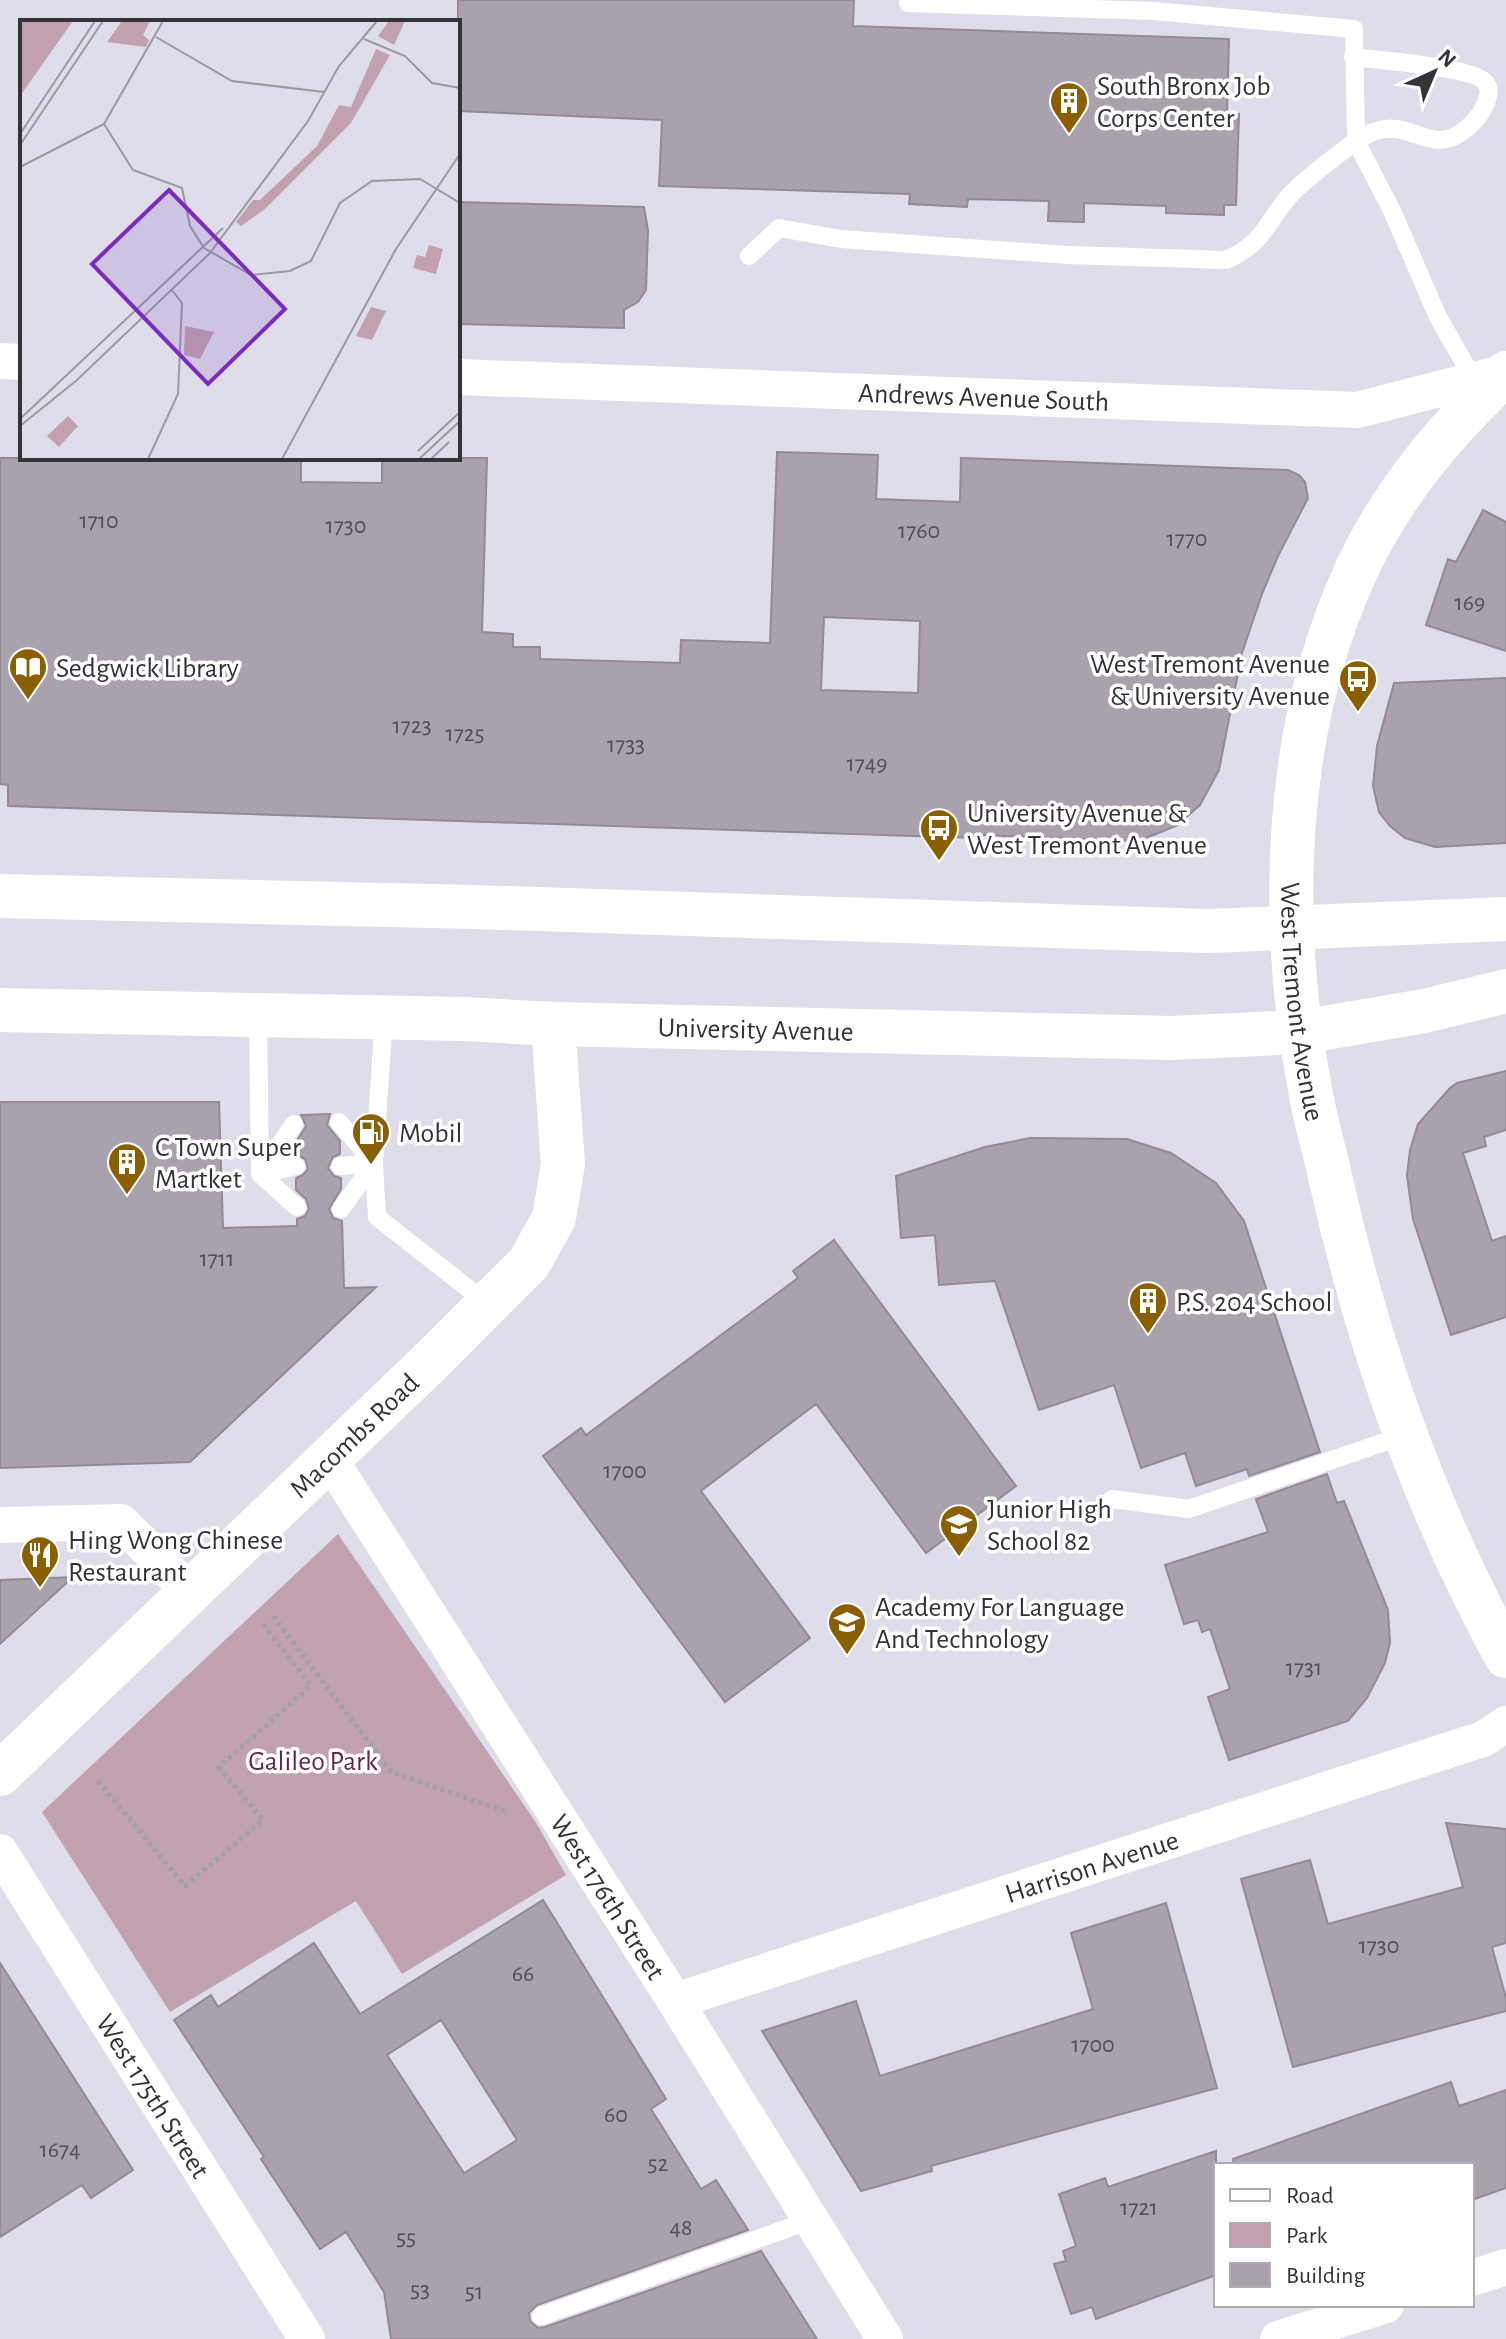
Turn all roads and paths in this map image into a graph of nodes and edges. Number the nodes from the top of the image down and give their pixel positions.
1 (909, 0) edge
2 (1353, 57) junction
3 (1356, 141) junction
4 (749, 256) dead end
5 (0, 361) edge
6 (20, 362) edge
7 (1495, 375) edge
8 (460, 377) edge
9 (0, 896) edge
10 (1506, 919) edge
11 (1292, 927) junction
12 (1506, 991) edge
13 (0, 1010) edge
14 (258, 1015) junction
15 (384, 1018) junction
16 (553, 1024) junction
17 (1302, 1032) junction
18 (339, 1122) dead end
19 (294, 1124) dead end
20 (374, 1163) junction
21 (296, 1166) dead end
22 (340, 1166) dead end
23 (260, 1174) junction
24 (297, 1207) dead end
25 (341, 1209) dead end
26 (488, 1304) junction
27 (1405, 1435) junction
28 (329, 1458) junction
29 (1112, 1499) dead end
30 (0, 1525) edge
31 (191, 1593) junction
32 (273, 1616) dead end
33 (263, 1624) dead end
34 (1506, 1656) edge
35 (1506, 1724) edge
36 (0, 1774) edge
37 (98, 1781) dead end
38 (520, 1816) dead end
39 (0, 1852) edge
40 (675, 2001) junction
41 (811, 2220) junction
42 (1506, 2267) edge
43 (1474, 2277) edge
44 (1380, 2307) edge
45 (541, 2316) dead end
46 (307, 2339) edge
47 (885, 2339) edge
48 (1278, 2339) edge

1 - 2 lane
2 - 3 lane
2 - 3 lane
3 - 4 lane
3 - 7 lane
5 - 6 street
7 - 8 street, Andrews Avenue South
7 - 11 main road, West Tremont Avenue
9 - 11 main road
10 - 11 main road
11 - 17 main road, West Tremont Avenue
12 - 17 main road, University Avenue
13 - 14 main road, University Avenue
14 - 15 main road, University Avenue
14 - 23 lane
15 - 16 main road, University Avenue
15 - 20 lane
16 - 17 main road, University Avenue
16 - 26 main road, Macombs Road
17 - 27 main road, West Tremont Avenue
18 - 20 lane
19 - 23 lane
20 - 22 lane
20 - 25 lane
20 - 26 lane
21 - 23 lane
23 - 24 lane
26 - 28 main road, Macombs Road
27 - 29 lane
27 - 34 main road, West Tremont Avenue
28 - 31 main road, Macombs Road
28 - 40 street, West 176th Street
30 - 31 street
31 - 36 main road, Macombs Road
32 - 38 path
33 - 37 path
35 - 40 street, Harrison Avenue
39 - 46 street, West 175th Street
40 - 41 street, West 176th Street
41 - 45 lane
41 - 47 street, West 176th Street
42 - 43 street
44 - 48 street

